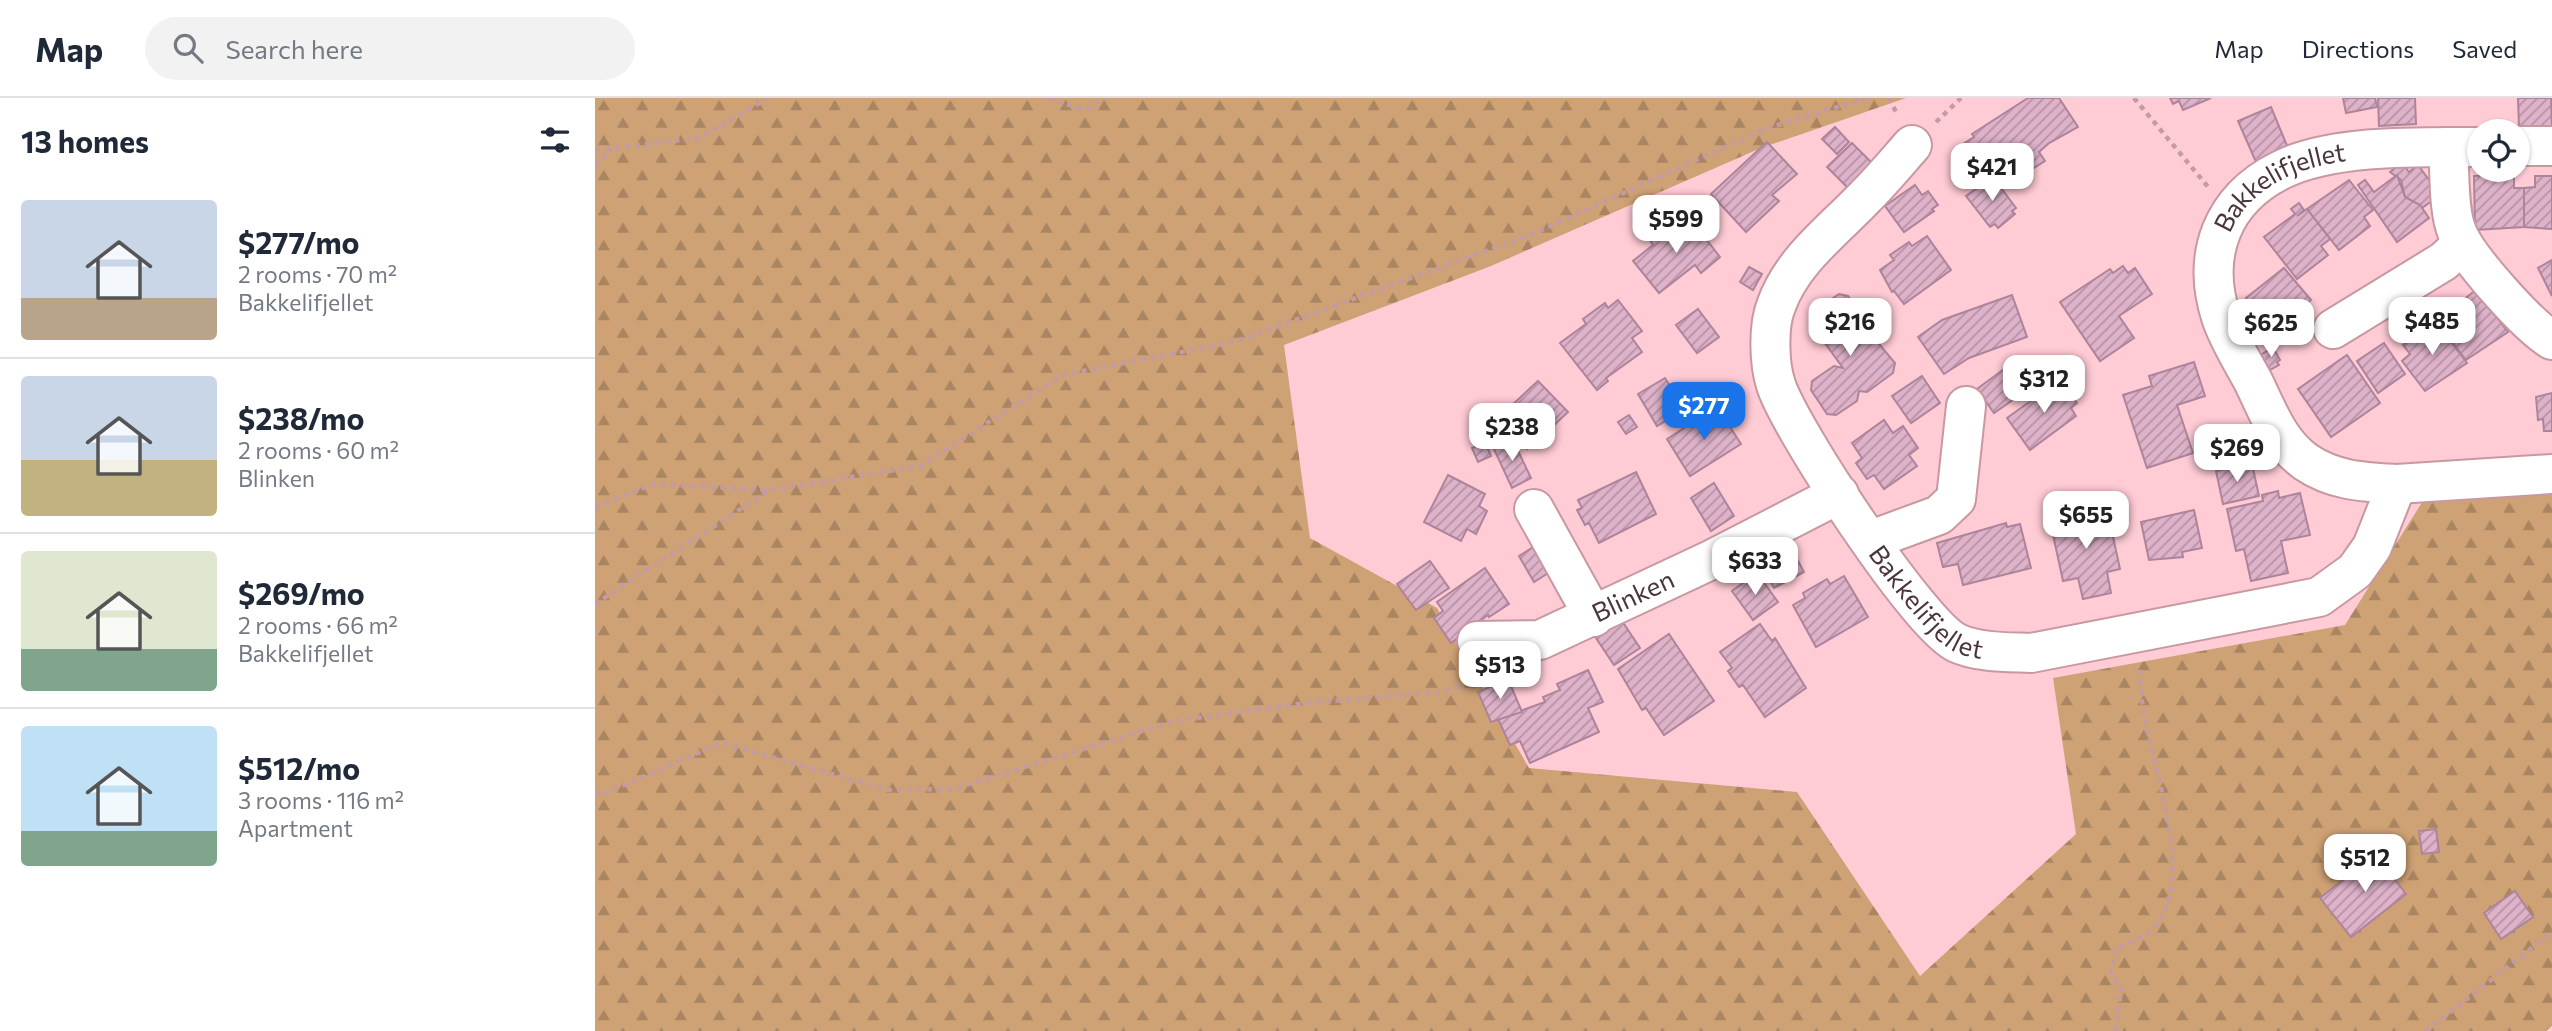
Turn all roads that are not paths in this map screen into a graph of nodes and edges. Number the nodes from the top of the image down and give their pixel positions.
1 (1912, 145) dead end
2 (2530, 146) edge
3 (2552, 146) edge
4 (2464, 147) edge
5 (2462, 244) junction
6 (2333, 329) dead end
7 (2552, 340) edge
8 (1966, 406) dead end
9 (2552, 474) edge
10 (2397, 484) junction
11 (1839, 494) junction
12 (1534, 509) dead end
13 (1871, 540) junction
14 (1594, 617) junction
15 (1484, 657) road end

1 - 11 street, Bakkelifjellet
2 - 3 street
4 - 5 street, Bakkelifjellet
4 - 10 street, Bakkelifjellet
5 - 6 street
5 - 7 street, Bakkelifjellet
8 - 13 street
9 - 10 street, Bakkelifjellet
10 - 13 street, Bakkelifjellet
11 - 13 street, Bakkelifjellet
11 - 14 street, Blinken
12 - 14 street
14 - 15 street, Blinken

